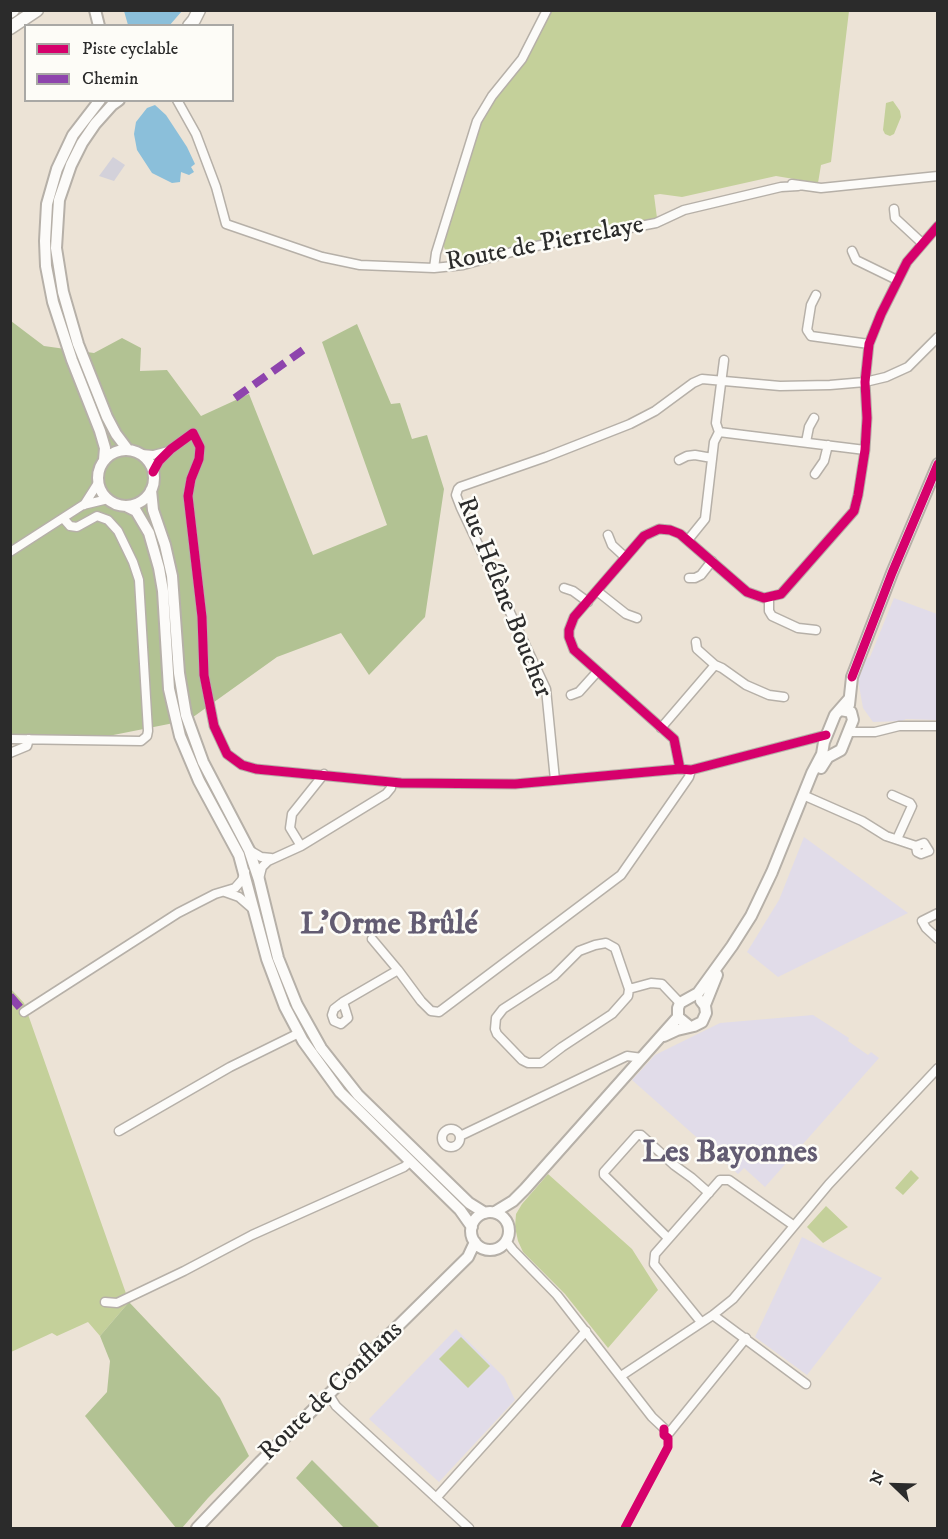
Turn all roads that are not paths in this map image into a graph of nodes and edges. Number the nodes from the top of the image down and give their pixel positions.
1 (37, 10) edge
2 (198, 10) edge
3 (207, 10) edge
4 (547, 10) edge
5 (191, 24) edge
6 (199, 24) edge
7 (10, 28) edge
8 (98, 102) edge
9 (116, 102) edge
10 (172, 102) edge
11 (178, 102) edge
12 (185, 115) junction
13 (938, 176) edge
14 (894, 210) dead end
15 (938, 226) edge
16 (922, 243) junction
17 (852, 251) dead end
18 (434, 268) junction
19 (897, 280) junction
20 (816, 295) dead end
21 (938, 337) edge
22 (869, 344) junction
23 (724, 360) dead end
24 (721, 381) junction
25 (865, 382) junction
26 (814, 417) dead end
27 (719, 432) junction
28 (806, 442) junction
29 (828, 445) junction
30 (171, 449) junction
31 (128, 450) junction
32 (865, 450) junction
33 (141, 454) junction
34 (712, 458) junction
35 (104, 460) junction
36 (679, 460) dead end
37 (938, 465) edge
38 (153, 472) junction
39 (815, 474) dead end
40 (98, 483) junction
41 (151, 490) junction
42 (108, 499) junction
43 (83, 505) junction
44 (126, 506) junction
45 (63, 518) junction
46 (608, 535) dead end
47 (688, 540) junction
48 (10, 552) edge
49 (625, 557) junction
50 (712, 561) junction
51 (689, 578) dead end
52 (564, 588) dead end
53 (597, 591) junction
54 (769, 598) junction
55 (588, 602) junction
56 (636, 618) dead end
57 (816, 630) dead end
58 (696, 642) dead end
59 (715, 665) junction
60 (597, 672) junction
61 (571, 695) dead end
62 (784, 697) dead end
63 (848, 714) junction
64 (938, 726) edge
65 (662, 728) junction
66 (866, 731) junction
67 (849, 732) junction
68 (10, 738) edge
69 (29, 740) junction
70 (826, 749) junction
71 (10, 753) edge
72 (680, 769) junction
73 (691, 770) junction
74 (324, 774) junction
75 (555, 780) junction
76 (391, 782) junction
77 (892, 795) dead end
78 (806, 796) junction
79 (897, 839) junction
80 (301, 846) junction
81 (249, 850) junction
82 (933, 853) edge
83 (271, 858) junction
84 (245, 872) junction
85 (259, 880) junction
86 (224, 892) junction
87 (255, 911) junction
88 (938, 913) edge
89 (372, 939) dead end
90 (938, 939) edge
91 (398, 970) junction
92 (629, 988) junction
93 (692, 997) junction
94 (343, 1002) dead end
95 (680, 1003) junction
96 (705, 1005) junction
97 (24, 1012) dead end
98 (678, 1017) junction
99 (689, 1026) junction
100 (298, 1033) junction
101 (661, 1038) junction
102 (642, 1058) junction
103 (938, 1068) edge
104 (119, 1131) dead end
105 (460, 1136) dead end
106 (410, 1162) junction
107 (525, 1189) junction
108 (709, 1193) junction
109 (490, 1213) junction
110 (508, 1225) junction
111 (793, 1225) junction
112 (472, 1227) junction
113 (668, 1238) junction
114 (475, 1242) junction
115 (503, 1244) junction
116 (486, 1249) junction
117 (468, 1257) junction
118 (105, 1302) dead end
119 (713, 1315) junction
120 (701, 1322) junction
121 (586, 1331) junction
122 (746, 1338) junction
123 (621, 1376) junction
124 (806, 1383) dead end
125 (329, 1395) junction
126 (436, 1498) junction
127 (197, 1528) edge
128 (469, 1528) edge

1 - 7 highway
2 - 5 highway
3 - 6 highway
4 - 18 street
8 - 35 main road
9 - 31 main road
10 - 12 street, Route de Pierrelaye
11 - 12 street, Route de Pierrelaye
12 - 18 street, Route de Pierrelaye
13 - 18 street, Route de Pierrelaye
14 - 16 street
15 - 16 street
16 - 19 street
17 - 19 street
19 - 22 street
20 - 22 street
21 - 25 street
22 - 25 street
23 - 24 street
24 - 25 street
24 - 27 street
24 - 75 street, Rue Hélène Boucher
25 - 32 street
26 - 28 street
27 - 28 street
27 - 34 street
28 - 29 street
29 - 32 street
29 - 39 street
30 - 33 street
30 - 38 street
30 - 74 street
31 - 33 main road
31 - 35 main road
32 - 54 street
33 - 38 main road
34 - 36 street
34 - 47 street
35 - 40 main road
37 - 63 main road
38 - 41 main road
40 - 42 main road
40 - 43 street
41 - 44 main road
41 - 81 main road
42 - 43 street
42 - 44 main road
43 - 45 street
44 - 84 main road
45 - 48 street
45 - 69 street
46 - 49 street
47 - 49 street
47 - 50 street
49 - 53 street
50 - 51 street
50 - 54 street
52 - 55 street
53 - 55 street
53 - 56 street
54 - 57 street
55 - 60 street
58 - 59 street
59 - 62 street
59 - 65 street
60 - 61 street
60 - 65 street
63 - 66 street
63 - 67 main road
63 - 70 main road
64 - 66 street
65 - 72 street
66 - 67 street
67 - 70 main road
68 - 69 street
69 - 71 street
70 - 73 street
70 - 78 main road
72 - 73 street
72 - 75 street
73 - 91 street
74 - 76 street
74 - 80 street
75 - 76 street
76 - 80 street
77 - 79 street
78 - 79 street
78 - 93 main road
78 - 96 main road
79 - 82 street
80 - 83 street
81 - 83 street
81 - 85 main road
83 - 85 street
84 - 86 street
84 - 87 main road
85 - 109 main road
86 - 87 street
86 - 97 street
87 - 100 main road
88 - 90 street
89 - 91 street
91 - 94 street
92 - 92 street
92 - 95 street
93 - 95 main road
93 - 96 main road
95 - 98 main road
96 - 99 main road
98 - 99 main road
98 - 101 main road
99 - 101 main road
100 - 104 street
100 - 106 main road
101 - 102 main road
102 - 105 street
102 - 107 main road
103 - 111 street
106 - 112 main road
106 - 118 street
107 - 109 main road
107 - 110 main road
108 - 111 street
108 - 113 street
108 - 113 street
109 - 110 main road
109 - 112 main road
110 - 115 main road
111 - 119 street
112 - 114 main road
113 - 120 street
114 - 116 main road
114 - 117 main road, Route de Conflans
115 - 116 main road
115 - 121 street
116 - 117 main road, Route de Conflans
117 - 125 main road, Route de Conflans
119 - 120 street
119 - 122 street
120 - 123 street
121 - 123 street
121 - 126 street
122 - 123 street
122 - 124 street
125 - 126 street
125 - 127 main road, Route de Conflans
126 - 128 street

